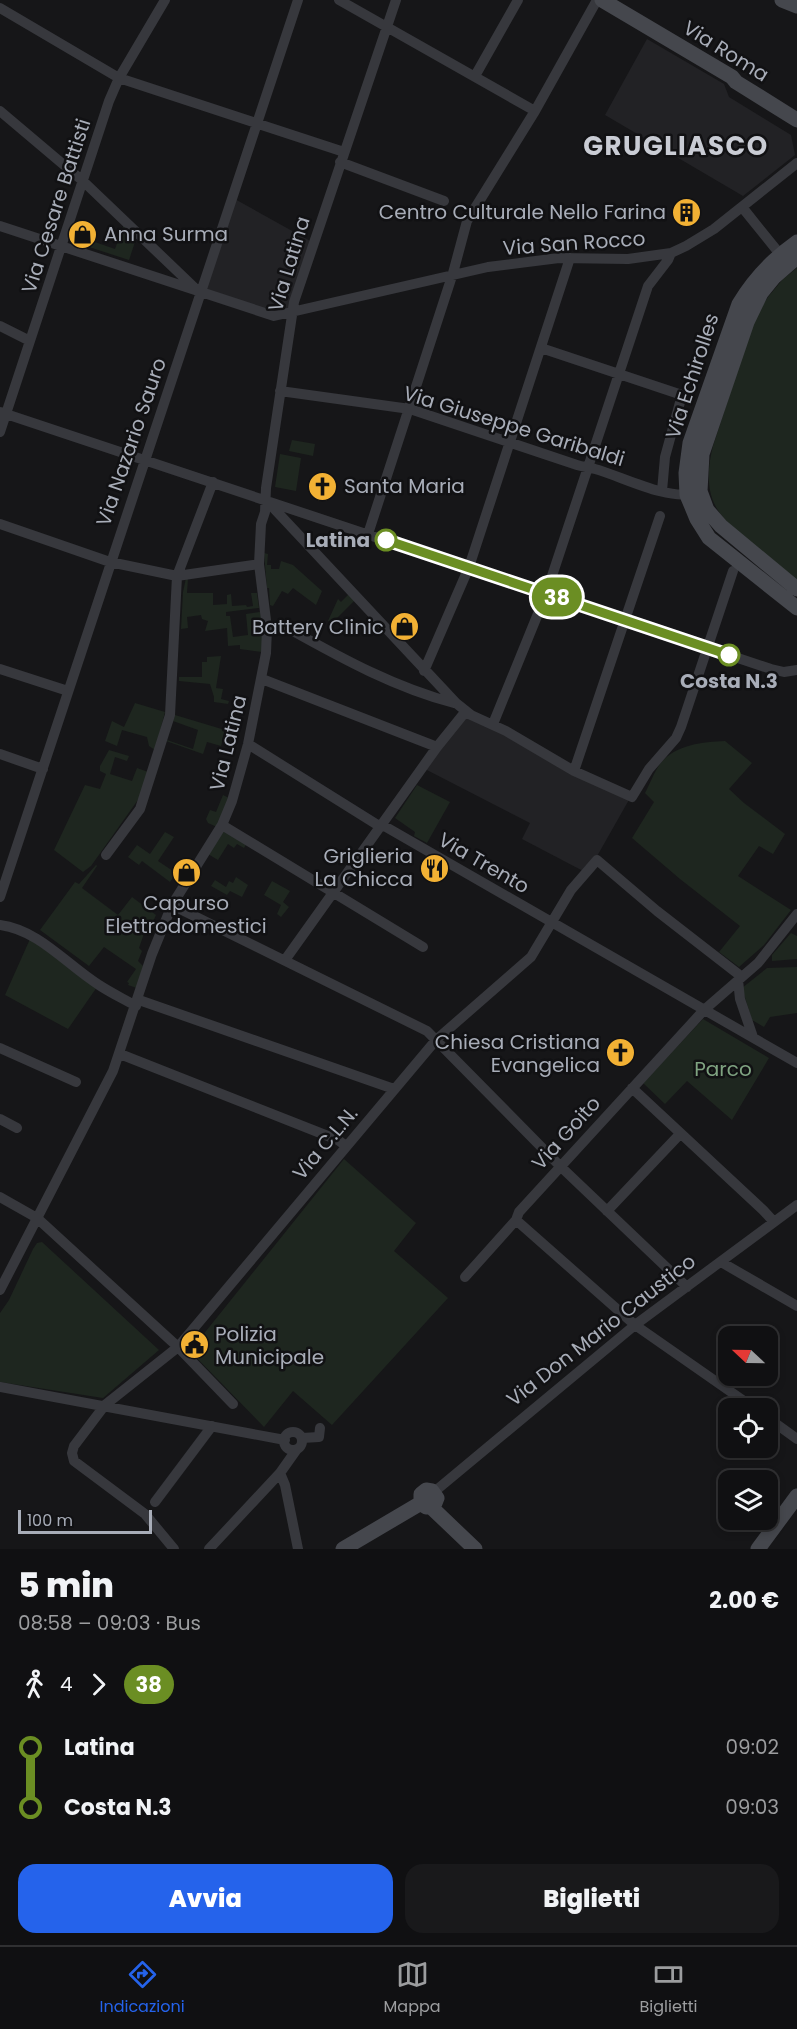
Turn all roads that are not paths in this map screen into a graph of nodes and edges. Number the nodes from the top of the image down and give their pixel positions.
1 (165, 0) edge
2 (298, 0) edge
3 (339, 0) edge
4 (396, 0) edge
5 (518, 0) edge
6 (597, 0) edge
7 (602, 0) edge
8 (782, 0) edge
9 (797, 6) edge
10 (0, 9) edge
11 (388, 26) junction
12 (475, 76) junction
13 (119, 78) junction
14 (0, 111) edge
15 (535, 111) junction
16 (797, 120) edge
17 (256, 124) junction
18 (342, 157) junction
19 (797, 164) edge
20 (84, 182) junction
21 (444, 201) dead end
22 (742, 207) junction
23 (0, 226) edge
24 (797, 242) edge
25 (62, 246) junction
26 (671, 253) junction
27 (570, 258) junction
28 (788, 258) edge
29 (453, 273) junction
30 (200, 293) junction
31 (292, 311) junction
32 (0, 326) edge
33 (30, 341) junction
34 (541, 348) junction
35 (618, 373) junction
36 (280, 391) junction
37 (410, 409) junction
38 (3, 413) edge
39 (0, 432) edge
40 (511, 443) junction
41 (144, 460) junction
42 (588, 468) junction
43 (213, 482) junction
44 (662, 491) junction
45 (694, 493) junction
46 (266, 500) junction
47 (660, 516) dead end
48 (0, 524) edge
49 (368, 534) junction
50 (110, 562) junction
51 (259, 564) junction
52 (469, 567) junction
53 (733, 571) dead end
54 (177, 576) junction
55 (797, 589) edge
56 (546, 594) junction
57 (797, 608) edge
58 (626, 620) junction
59 (267, 628) junction
60 (708, 648) junction
61 (0, 669) edge
62 (797, 670) edge
63 (424, 671) junction
64 (262, 679) junction
65 (68, 691) junction
66 (456, 703) junction
67 (466, 711) junction
68 (494, 724) junction
69 (248, 744) junction
70 (437, 747) junction
71 (0, 754) edge
72 (43, 769) junction
73 (574, 771) junction
74 (222, 825) junction
75 (382, 825) junction
76 (106, 855) dead end
77 (334, 892) junction
78 (0, 897) edge
79 (172, 905) junction
80 (797, 914) edge
81 (551, 923) junction
82 (0, 925) edge
83 (423, 947) dead end
84 (285, 960) junction
85 (740, 979) junction
86 (137, 1003) junction
87 (704, 1010) junction
88 (753, 1037) junction
89 (436, 1040) junction
90 (0, 1048) edge
91 (120, 1054) junction
92 (797, 1063) edge
93 (76, 1082) dead end
94 (632, 1088) junction
95 (394, 1089) junction
96 (0, 1119) edge
97 (16, 1128) dead end
98 (680, 1134) junction
99 (346, 1146) junction
100 (560, 1166) junction
101 (0, 1197) edge
102 (797, 1204) edge
103 (607, 1211) junction
104 (37, 1218) junction
105 (516, 1220) junction
106 (774, 1222) junction
107 (721, 1262) junction
108 (465, 1276) dead end
109 (687, 1287) junction
110 (0, 1290) edge
111 (797, 1306) edge
112 (635, 1325) junction
113 (178, 1347) junction
114 (0, 1387) edge
115 (740, 1398) edge
116 (233, 1404) dead end
117 (105, 1406) junction
118 (778, 1425) edge
119 (213, 1426) junction
120 (320, 1428) dead end
121 (797, 1439) edge
122 (300, 1444) junction
123 (280, 1473) junction
124 (797, 1496) edge
125 (431, 1500) junction
126 (155, 1502) dead end
127 (174, 1549) edge
128 (208, 1549) edge
129 (298, 1549) edge
130 (344, 1549) edge
131 (475, 1549) edge
132 (488, 1549) edge
133 (758, 1549) edge

1 - 13 street, Via Cesare Battisti
2 - 17 street, Via Nazario Sauro
3 - 11 street
4 - 11 street, Via Latina
5 - 12 street
6 - 15 street
7 - 16 street, Via Roma
8 - 9 street
10 - 13 street
11 - 12 street
11 - 18 street, Via Latina
12 - 15 street
13 - 17 street
13 - 20 street, Via Cesare Battisti
14 - 20 street
15 - 29 street
17 - 18 street
17 - 30 street, Via Nazario Sauro
18 - 21 street
18 - 31 street, Via Latina
19 - 22 street, Via San Rocco
20 - 25 street, Via Cesare Battisti
20 - 30 street
22 - 26 street, Via San Rocco
22 - 28 street
23 - 25 street, Via San Rocco
24 - 28 street, Via Echirolles
25 - 30 street, Via San Rocco
25 - 33 street, Via Cesare Battisti
26 - 27 street, Via San Rocco
26 - 35 street
27 - 29 street, Via San Rocco
27 - 34 street
28 - 45 street, Via Echirolles
29 - 31 street, Via San Rocco
29 - 37 street
30 - 31 street, Via San Rocco
30 - 41 street, Via Nazario Sauro
31 - 36 street, Via Latina
32 - 33 street
33 - 38 street, Via Cesare Battisti
34 - 35 street
34 - 40 street
35 - 42 street
35 - 44 street
36 - 37 street, Via Giuseppe Garibaldi
36 - 46 street, Via Latina
37 - 40 street, Via Giuseppe Garibaldi
37 - 49 street
38 - 39 street, Via Cesare Battisti
38 - 41 street
40 - 42 street, Via Giuseppe Garibaldi
40 - 52 street
41 - 43 street
41 - 50 street, Via Nazario Sauro
42 - 44 street, Via Giuseppe Garibaldi
42 - 56 street
43 - 46 street
43 - 54 street
44 - 45 street, Via Giuseppe Garibaldi
45 - 55 street, Via Echirolles
45 - 57 street, Via Echirolles
46 - 49 street
46 - 51 street, Via Latina
46 - 63 street
47 - 58 street
48 - 50 street
49 - 52 street
50 - 54 street
50 - 65 street, Via Nazario Sauro
51 - 54 street
51 - 59 street, Via Latina
52 - 56 street
52 - 63 street
53 - 60 street
54 - 76 street
56 - 58 street
56 - 68 street
58 - 60 street
58 - 73 street
59 - 64 street, Via Latina
59 - 66 street
60 - 62 street
60 - 73 street
61 - 65 street
63 - 66 street
64 - 69 street, Via Latina
64 - 70 street
65 - 72 street, Via Nazario Sauro
66 - 67 street
67 - 68 street
67 - 70 street
68 - 73 street
69 - 74 street, Via Latina
69 - 75 street, Via Trento
70 - 75 street
71 - 72 street
72 - 78 street, Via Nazario Sauro
74 - 77 street
74 - 79 street, Via Latina
75 - 77 street
75 - 81 street, Via Trento
77 - 83 street
77 - 84 street
79 - 84 street
79 - 86 street, Via Latina
80 - 85 street, Via Goito
81 - 85 street, Via C.L.N.
81 - 87 street, Via Trento
81 - 89 street, Via C.L.N.
82 - 86 street
84 - 89 street
85 - 87 street, Via Goito
85 - 88 street
86 - 91 street, Via Latina
86 - 95 street
87 - 88 street, Via Trento
87 - 94 street, Via Goito
88 - 92 street, Via Trento
89 - 95 street, Via C.L.N.
89 - 100 street
90 - 93 street
91 - 99 street
91 - 104 street, Via Latina
94 - 98 street
94 - 100 street, Via Goito
95 - 99 street, Via C.L.N.
96 - 97 street
98 - 103 street
98 - 106 street
99 - 113 street, Via C.L.N.
100 - 103 street
100 - 105 street, Via Goito
101 - 104 street
102 - 106 street, Via Don Mario Caustico
103 - 109 street
104 - 110 street, Via Latina
104 - 113 street
105 - 108 street, Via Goito
105 - 112 street
106 - 107 street, Via Don Mario Caustico
107 - 109 street, Via Don Mario Caustico
107 - 111 street
109 - 112 street, Via Don Mario Caustico
112 - 115 street
112 - 125 street, Via Don Mario Caustico
113 - 116 street
113 - 117 street, Via C.L.N.
114 - 117 street
117 - 119 street
117 - 127 street, Via C.L.N.
118 - 121 street
119 - 122 street
119 - 126 street
120 - 122 street
122 - 123 street
123 - 128 street
123 - 129 street
124 - 133 street
125 - 130 street, Via Don Mario Caustico
125 - 131 street
125 - 132 street

